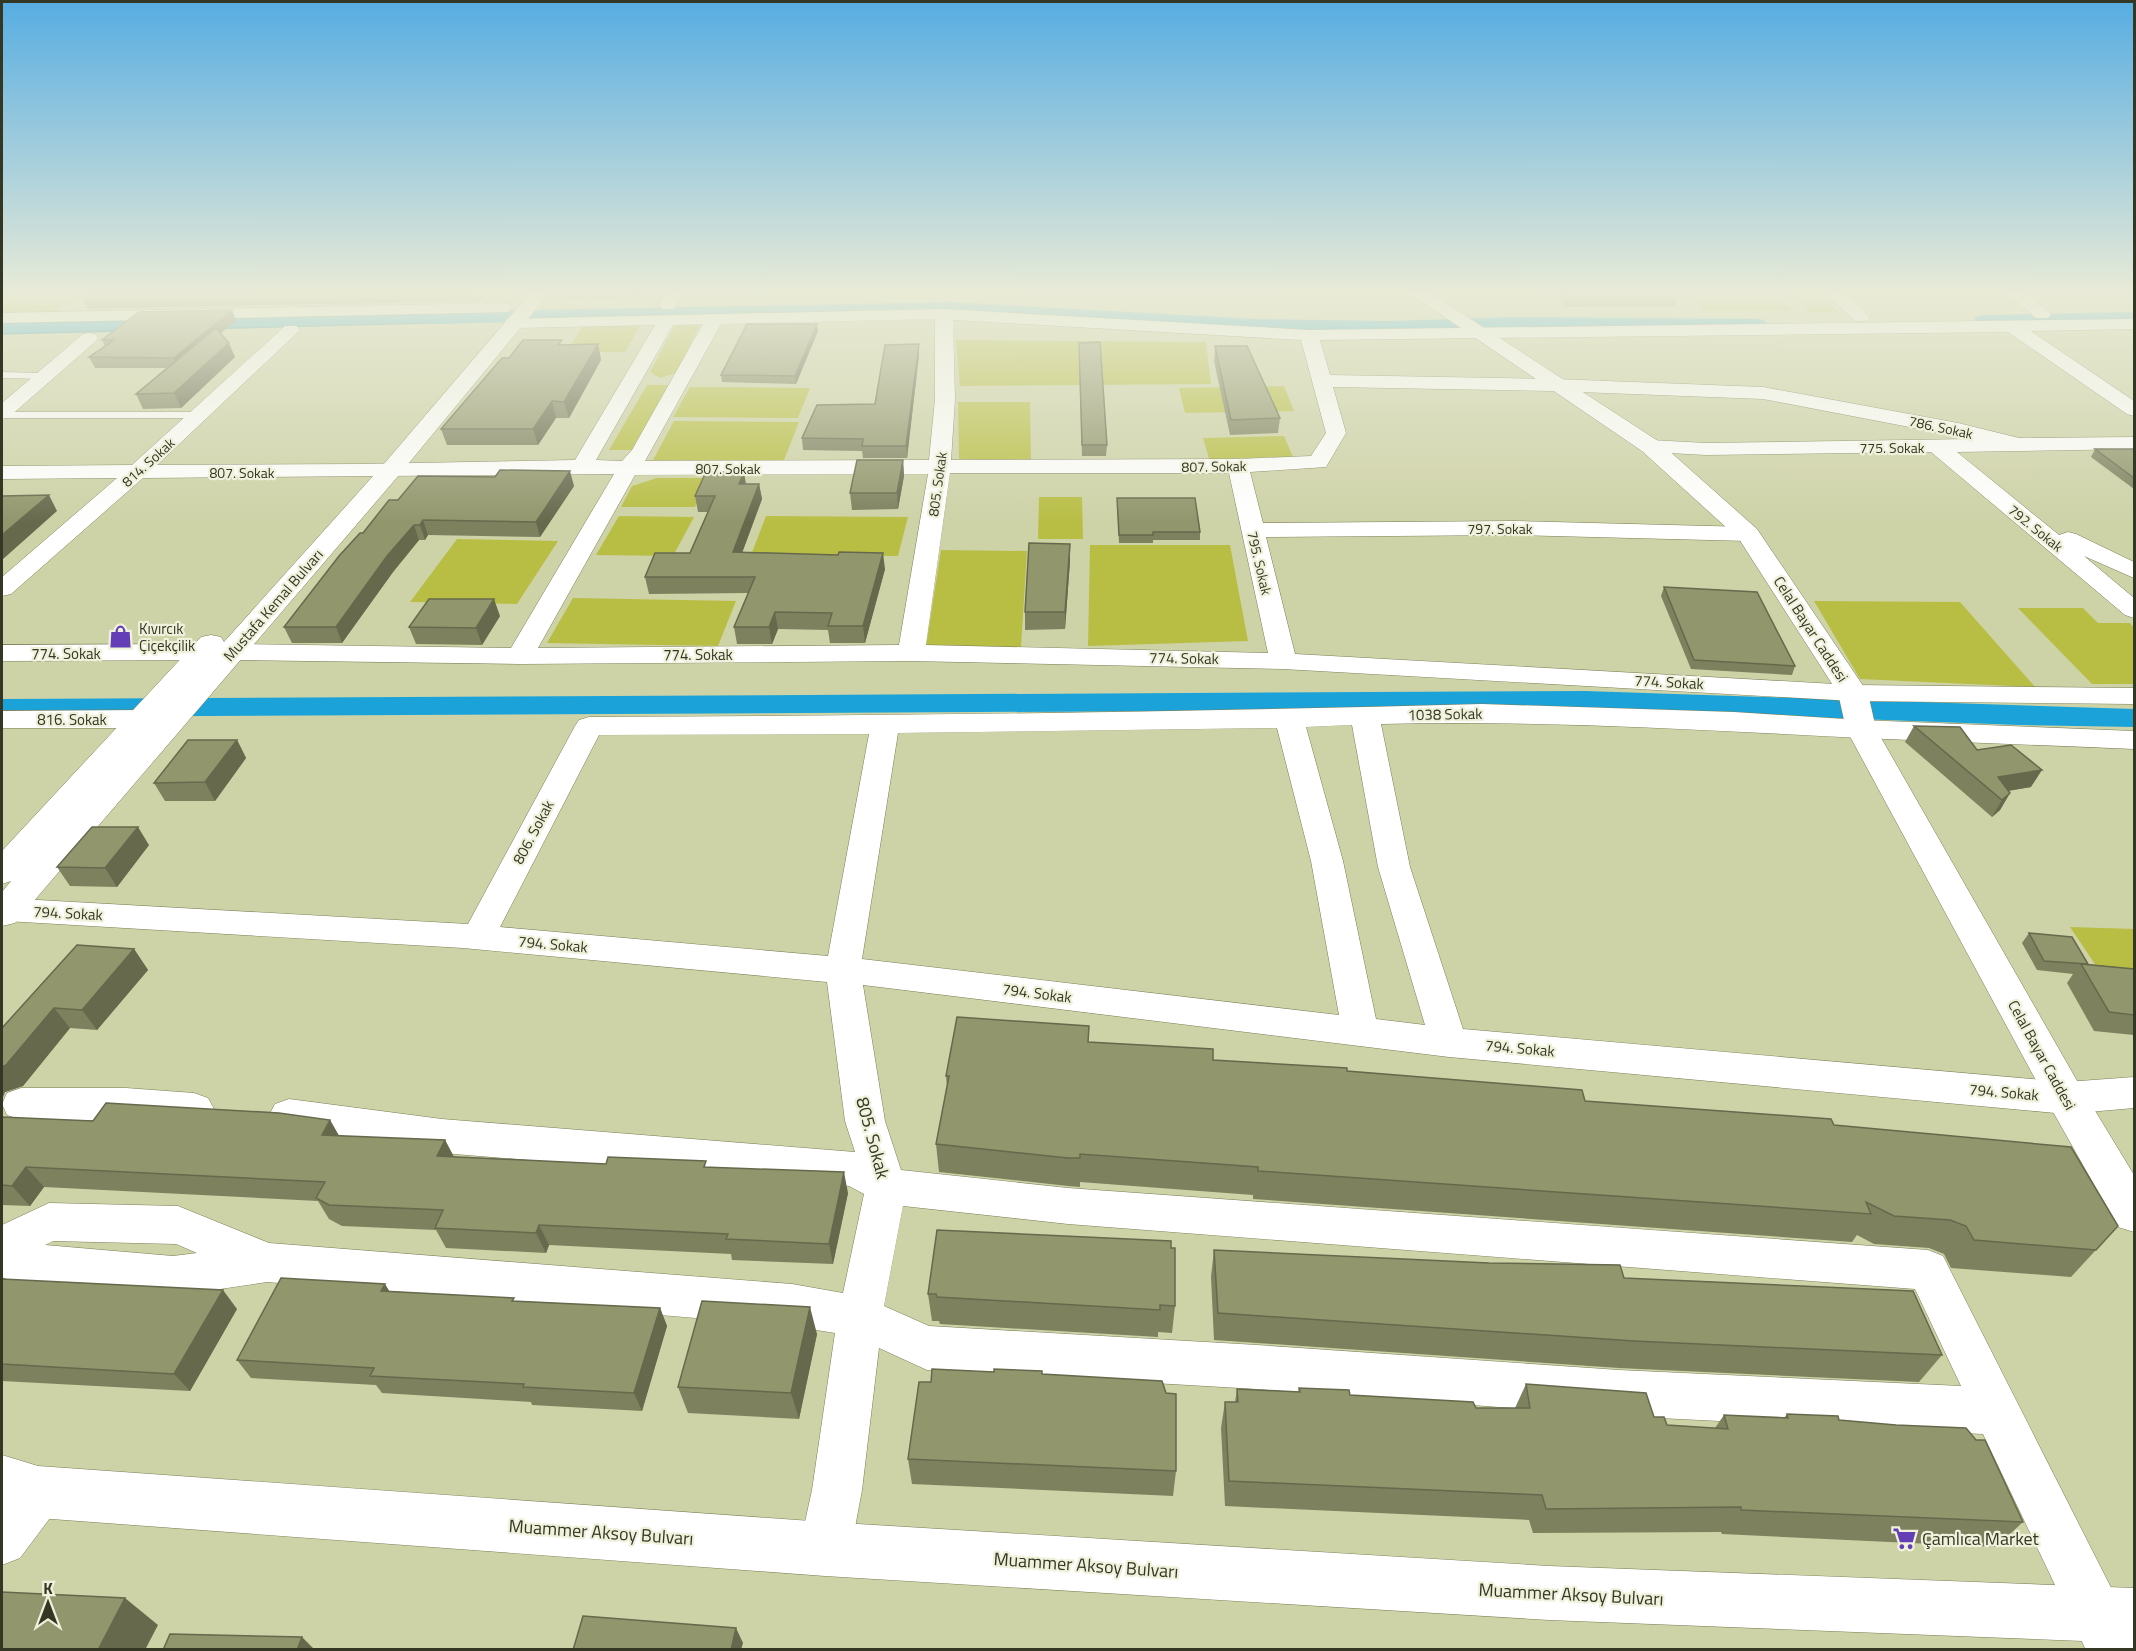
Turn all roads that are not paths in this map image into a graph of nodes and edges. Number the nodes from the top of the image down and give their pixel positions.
1 (50, 369) edge
2 (249, 369) edge
3 (455, 369) edge
4 (465, 369) edge
5 (636, 369) edge
6 (687, 369) edge
7 (944, 369) edge
8 (1319, 369) edge
9 (1535, 369) edge
10 (2074, 369) edge
11 (2, 375) edge
12 (42, 376) junction
13 (1322, 381) junction
14 (1554, 385) junction
15 (2134, 410) edge
16 (2, 414) edge
17 (199, 415) junction
18 (2134, 443) edge
19 (2020, 445) junction
20 (1650, 446) junction
21 (1938, 447) junction
22 (582, 466) junction
23 (1238, 466) junction
24 (941, 467) junction
25 (628, 468) junction
26 (391, 470) junction
27 (362, 471) junction
28 (2, 472) edge
29 (136, 473) junction
30 (2024, 518) junction
31 (1252, 530) junction
32 (1748, 534) junction
33 (2134, 570) edge
34 (2109, 588) junction
35 (2134, 588) edge
36 (2, 590) edge
37 (2134, 610) edge
38 (203, 652) junction
39 (232, 652) junction
40 (2, 653) edge
41 (911, 653) junction
42 (520, 656) junction
43 (1283, 661) junction
44 (1853, 693) junction
45 (2134, 696) edge
46 (167, 710) junction
47 (1365, 716) junction
48 (1288, 719) junction
49 (2, 720) edge
50 (885, 725) junction
51 (589, 726) joint
52 (1861, 729) junction
53 (2134, 740) edge
54 (5, 864) edge
55 (4, 912) edge
56 (478, 937) junction
57 (843, 970) junction
58 (1360, 1030) junction
59 (1449, 1042) junction
60 (2134, 1093) edge
61 (2066, 1098) junction
62 (21, 1104) dead end
63 (886, 1186) junction
64 (2134, 1213) edge
65 (267, 1262) junction
66 (860, 1317) junction
67 (1997, 1411) junction
68 (14, 1492) edge
69 (2, 1540) edge
70 (825, 1549) junction
71 (2116, 1627) edge

1 - 12 street
2 - 17 street, 814. Sokak
3 - 27 main road, Mustafa Kemal Bulvarı
4 - 26 main road, Mustafa Kemal Bulvarı
5 - 22 street
6 - 25 street
7 - 24 street, 805. Sokak
8 - 13 street, 807. Sokak
9 - 14 main road, Celal Bayar Caddesi
10 - 15 street
11 - 12 lane
12 - 16 street
13 - 14 street, 786. Sokak
13 - 23 street, 807. Sokak
14 - 19 street, 786. Sokak
14 - 20 main road, Celal Bayar Caddesi
16 - 17 lane
17 - 29 street, 814. Sokak
18 - 19 street, 775. Sokak
19 - 21 street, 775. Sokak
20 - 21 street, 775. Sokak
20 - 32 main road, Celal Bayar Caddesi
21 - 30 street, 792. Sokak
22 - 25 street, 807. Sokak
22 - 26 street, 807. Sokak
23 - 24 street, 807. Sokak
23 - 31 street, 795. Sokak
24 - 25 street, 807. Sokak
24 - 41 street, 805. Sokak
25 - 42 street
26 - 27 street, 807. Sokak
26 - 39 main road, Mustafa Kemal Bulvarı
27 - 29 street, 807. Sokak
27 - 38 main road, Mustafa Kemal Bulvarı
28 - 29 street, 807. Sokak
29 - 36 street, 814. Sokak
30 - 33 street
30 - 34 street, 792. Sokak
31 - 32 street, 797. Sokak
31 - 43 street, 795. Sokak
32 - 44 main road, Celal Bayar Caddesi
34 - 35 street
34 - 37 street, 792. Sokak
38 - 40 street, 774. Sokak
38 - 46 main road, Mustafa Kemal Bulvarı
39 - 42 street, 774. Sokak
39 - 46 main road, Mustafa Kemal Bulvarı
41 - 42 street, 774. Sokak
41 - 43 street, 774. Sokak
43 - 44 street, 774. Sokak
44 - 45 street, 774. Sokak
44 - 52 main road, Celal Bayar Caddesi
46 - 49 street, 816. Sokak
46 - 54 main road, Mustafa Kemal Bulvarı
46 - 55 main road, Mustafa Kemal Bulvarı
47 - 48 street, 1038 Sokak
47 - 52 street, 1038 Sokak
47 - 59 street
48 - 50 street, 1038 Sokak
48 - 58 street
50 - 51 street, 1038 Sokak
50 - 57 street, 805. Sokak
51 - 56 street, 806. Sokak
52 - 53 street, 1038 Sokak
52 - 61 main road, Celal Bayar Caddesi
55 - 56 street, 794. Sokak
56 - 57 street, 794. Sokak
57 - 58 street, 794. Sokak
57 - 63 street, 805. Sokak
58 - 59 street, 794. Sokak
59 - 61 street, 794. Sokak
60 - 61 street, 794. Sokak
61 - 64 main road, Celal Bayar Caddesi
62 - 63 street
63 - 66 street, 805. Sokak
63 - 67 street
65 - 65 street
65 - 66 street
66 - 67 street
66 - 70 street, 805. Sokak
67 - 71 street
68 - 69 street
68 - 70 main road, Muammer Aksoy Bulvarı
70 - 71 main road, Muammer Aksoy Bulvarı

